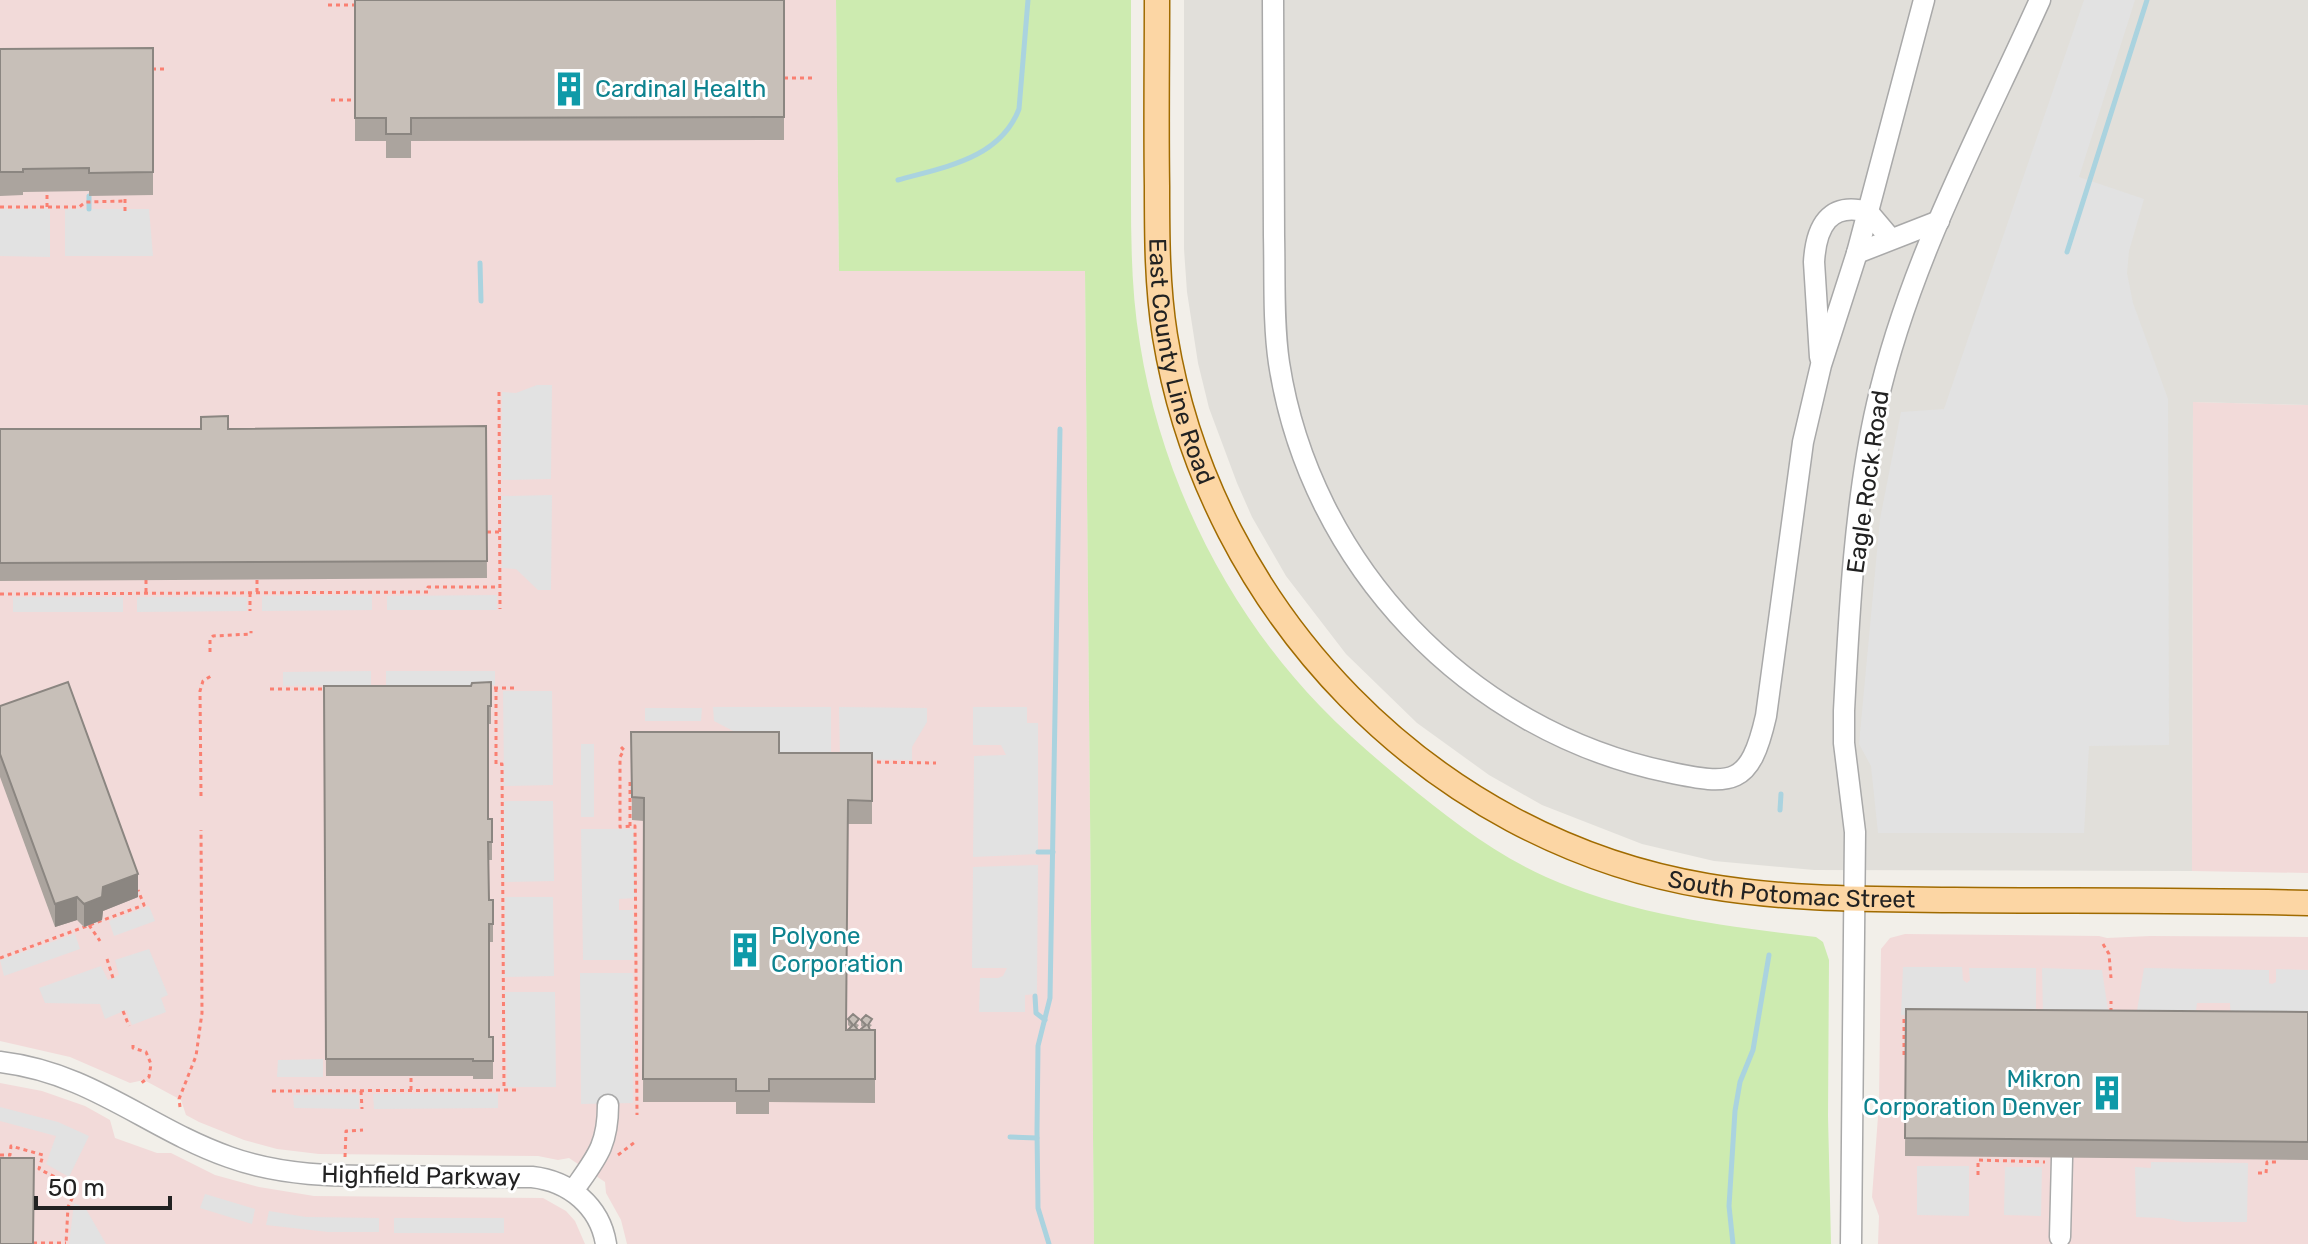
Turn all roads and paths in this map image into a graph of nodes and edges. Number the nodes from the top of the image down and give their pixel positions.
1 (1157, 0) edge
2 (1273, 0) edge
3 (1924, 0) edge
4 (2040, 0) edge
5 (328, 5) dead end
6 (355, 5) edge
7 (166, 69) dead end
8 (150, 72) edge
9 (784, 78) edge
10 (814, 78) dead end
11 (331, 100) dead end
12 (355, 100) edge
13 (47, 192) dead end
14 (0, 207) edge
15 (47, 207) junction
16 (125, 211) dead end
17 (1868, 212) junction
18 (1939, 221) junction
19 (1890, 238) junction
20 (1857, 253) junction
21 (1821, 365) junction
22 (499, 392) dead end
23 (487, 532) edge
24 (499, 532) junction
25 (476, 578) dead end
26 (146, 580) dead end
27 (257, 580) dead end
28 (476, 587) junction
29 (499, 587) junction
30 (250, 593) junction
31 (257, 593) junction
32 (0, 594) edge
33 (146, 594) junction
34 (500, 609) dead end
35 (250, 611) dead end
36 (251, 631) dead end
37 (210, 652) dead end
38 (211, 676) dead end
39 (1336, 684) joint
40 (481, 688) edge
41 (496, 688) junction
42 (518, 688) dead end
43 (270, 689) dead end
44 (332, 689) edge
45 (624, 748) dead end
46 (861, 762) edge
47 (936, 763) dead end
48 (620, 780) junction
49 (201, 796) dead end
50 (632, 827) junction
51 (644, 828) edge
52 (201, 830) dead end
53 (492, 848) edge
54 (502, 848) junction
55 (635, 857) junction
56 (644, 857) edge
57 (135, 882) edge
58 (1853, 898) junction
59 (2308, 903) edge
60 (635, 918) junction
61 (643, 918) edge
62 (89, 926) junction
63 (493, 930) edge
64 (503, 930) junction
65 (100, 941) dead end
66 (2103, 944) dead end
67 (0, 958) edge
68 (107, 959) dead end
69 (113, 978) dead end
70 (2111, 978) dead end
71 (636, 999) junction
72 (643, 999) edge
73 (2111, 1001) dead end
74 (123, 1011) dead end
75 (1917, 1018) edge
76 (2111, 1019) edge
77 (129, 1026) dead end
78 (133, 1045) dead end
79 (1904, 1055) edge
80 (0, 1062) edge
81 (411, 1076) dead end
82 (140, 1084) dead end
83 (504, 1089) dead end
84 (411, 1090) junction
85 (520, 1090) dead end
86 (272, 1091) dead end
87 (361, 1091) junction
88 (608, 1105) dead end
89 (180, 1107) dead end
90 (362, 1109) dead end
91 (637, 1115) dead end
92 (363, 1130) dead end
93 (0, 1155) edge
94 (345, 1157) dead end
95 (2061, 1160) joint
96 (2277, 1160) dead end
97 (2258, 1173) dead end
98 (1978, 1175) dead end
99 (573, 1191) junction
100 (2060, 1237) dead end
101 (33, 1243) edge
102 (66, 1244) edge
103 (606, 1244) edge
104 (1851, 1244) edge

1 - 39 main road, East County Line Road
2 - 21 street
3 - 17 street
4 - 18 street, Eagle Rock Road
5 - 6 path
7 - 8 path
9 - 10 path
11 - 12 path
13 - 15 path
14 - 15 path
15 - 16 path
17 - 19 street
17 - 20 street
17 - 21 street
18 - 19 street
18 - 58 street, Eagle Rock Road
19 - 20 street
20 - 21 street
22 - 24 path
23 - 24 path
24 - 29 path
25 - 28 path
26 - 33 path
27 - 31 path
28 - 29 path
28 - 31 path
29 - 34 path
30 - 31 path
30 - 33 path
30 - 35 path
32 - 33 path
36 - 37 path
38 - 49 path
39 - 58 main road, South Potomac Street
40 - 41 path
41 - 42 path
41 - 54 path
43 - 44 path
45 - 48 path
46 - 47 path
48 - 50 path
48 - 50 path
50 - 51 path
50 - 55 path
52 - 89 path
53 - 54 path
54 - 64 path
55 - 56 path
55 - 60 path
57 - 62 path
58 - 59 main road, South Potomac Street
58 - 104 street, Eagle Rock Road
60 - 61 path
60 - 71 path
62 - 65 path
62 - 67 path
63 - 64 path
64 - 83 path
66 - 70 path
68 - 69 path
71 - 72 path
71 - 91 path
73 - 76 path
74 - 77 path
75 - 79 path
78 - 82 path
80 - 99 street, Highfield Parkway
81 - 84 path
84 - 85 path
84 - 87 path
86 - 87 path
87 - 90 path
88 - 99 street
92 - 94 path
93 - 102 path
95 - 98 path
95 - 100 street
96 - 97 path
99 - 103 street
101 - 102 path

